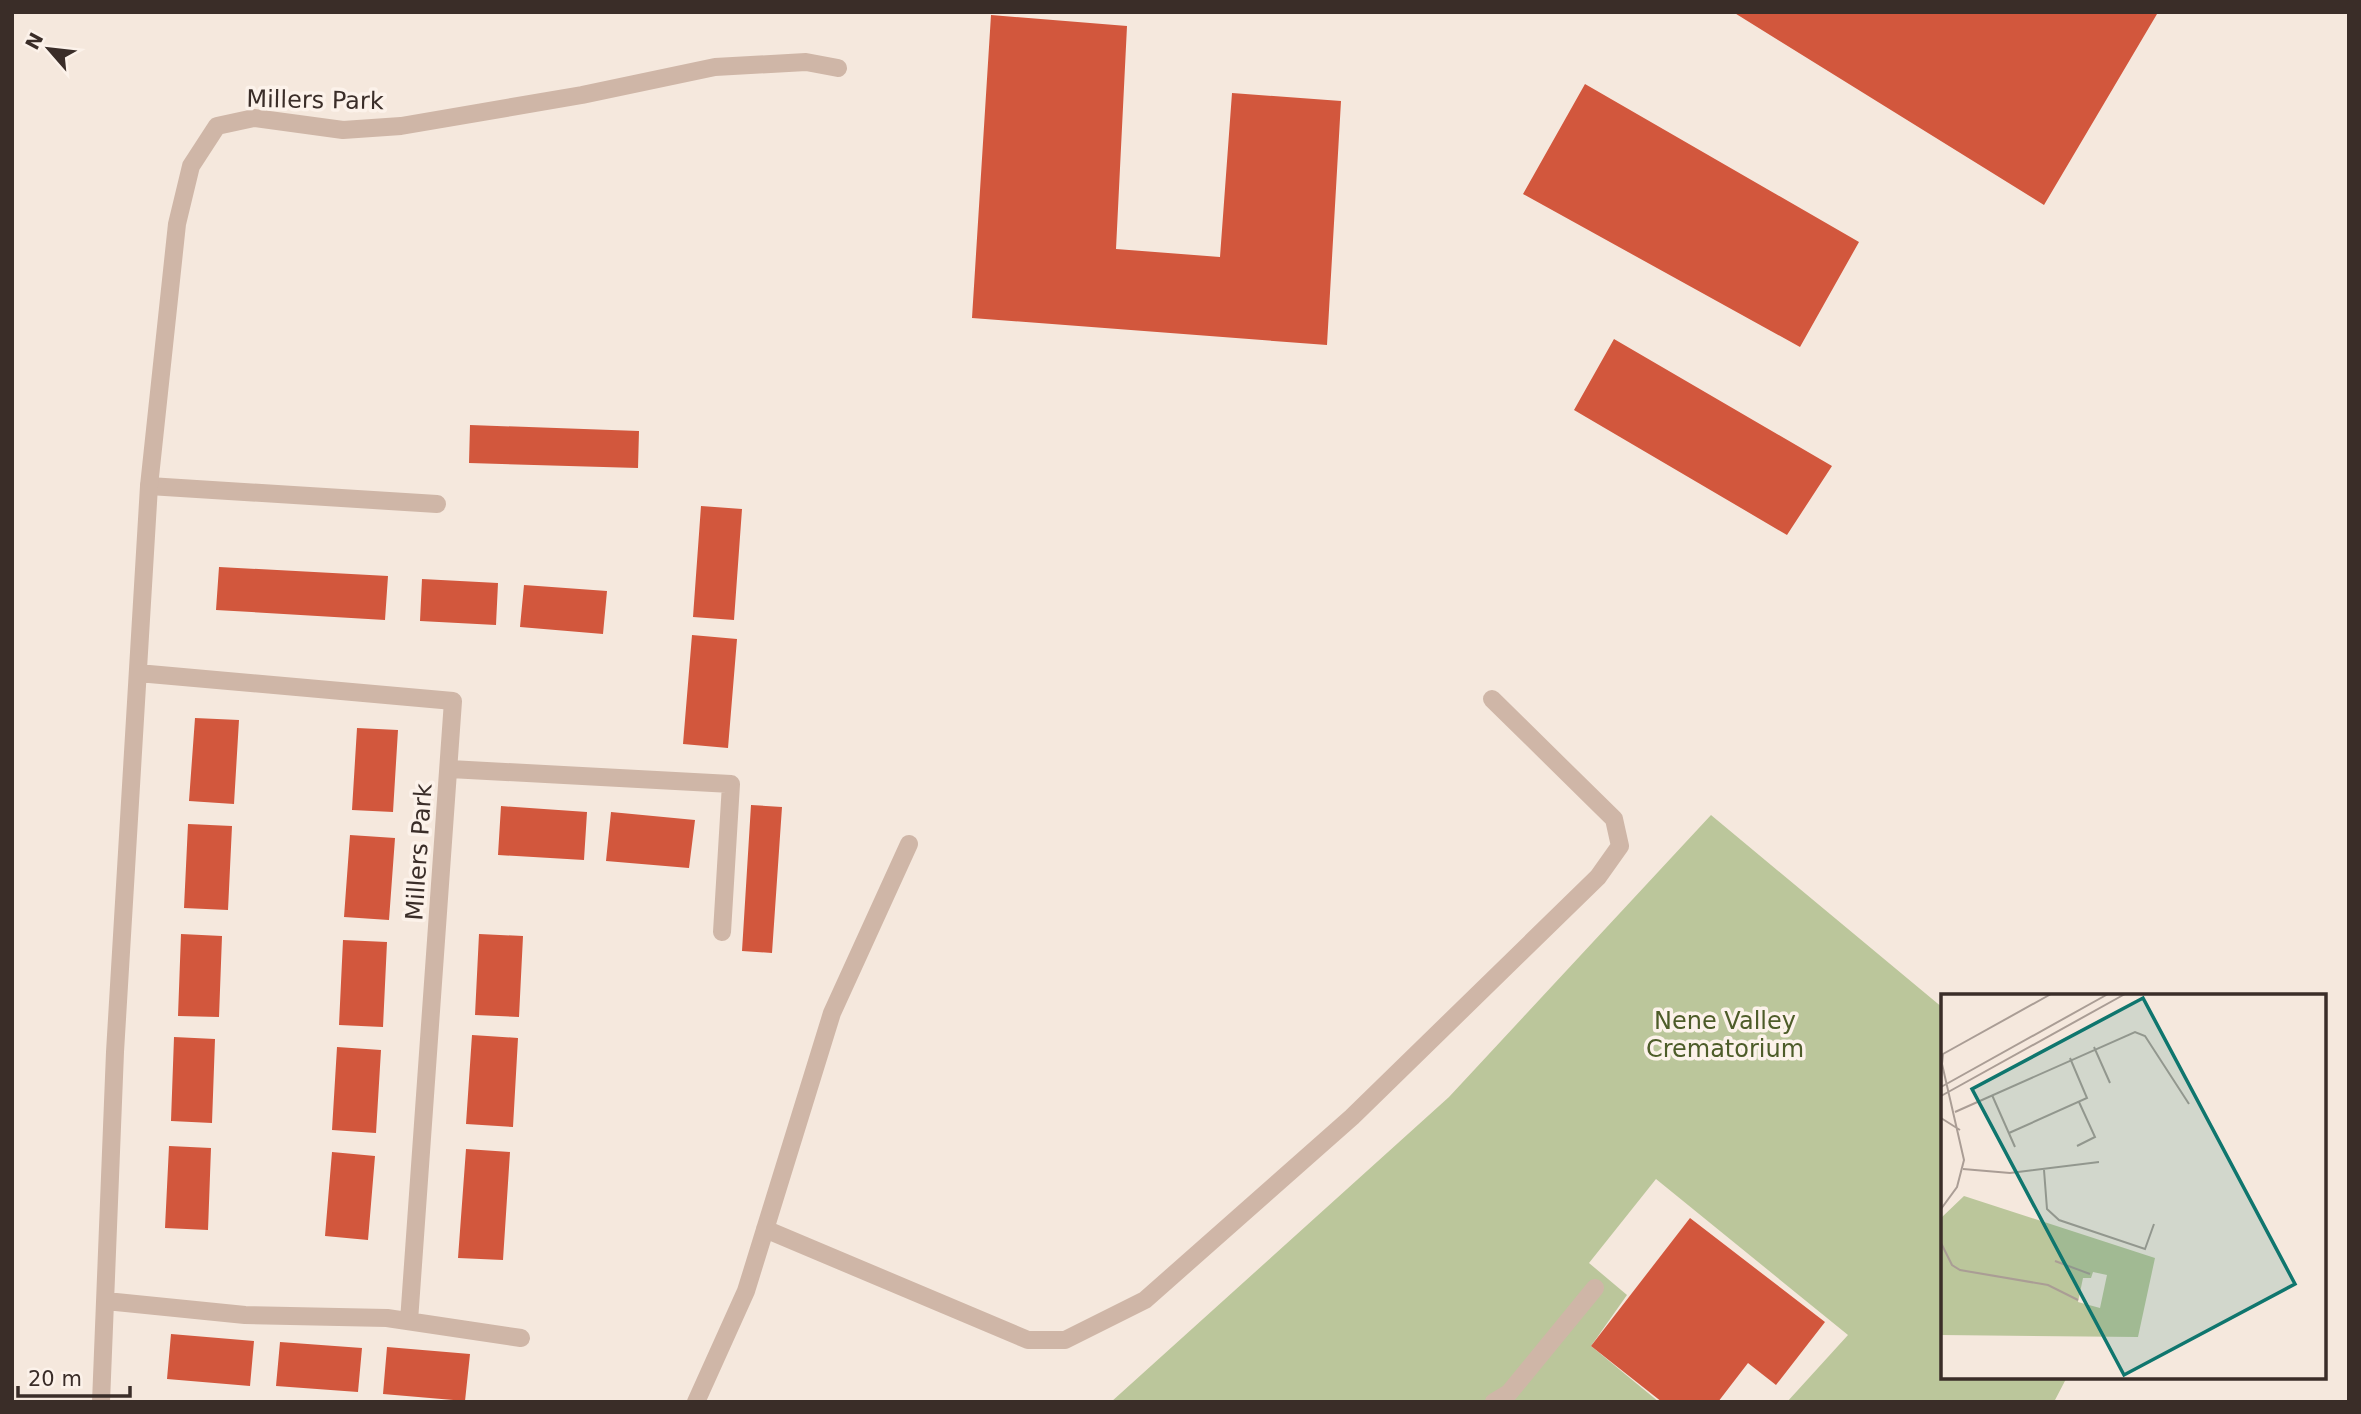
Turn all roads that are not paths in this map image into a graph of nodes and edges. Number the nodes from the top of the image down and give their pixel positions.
1 (838, 68) dead end
2 (149, 486) junction
3 (437, 504) dead end
4 (138, 673) junction
5 (1492, 699) dead end
6 (450, 769) junction
7 (909, 844) dead end
8 (722, 932) dead end
9 (765, 1228) junction
10 (1595, 1287) dead end
11 (106, 1301) junction
12 (409, 1321) junction
13 (521, 1338) dead end
14 (101, 1402) edge
15 (696, 1402) edge
16 (1494, 1402) edge

1 - 2 street, Millers Park
2 - 3 street
2 - 4 street, Millers Park
4 - 6 street, Millers Park
4 - 11 street, Millers Park
5 - 9 street
6 - 8 street
6 - 12 street, Millers Park
7 - 9 street
9 - 15 street
10 - 16 street
11 - 12 street
11 - 14 street, Millers Park
12 - 13 street

